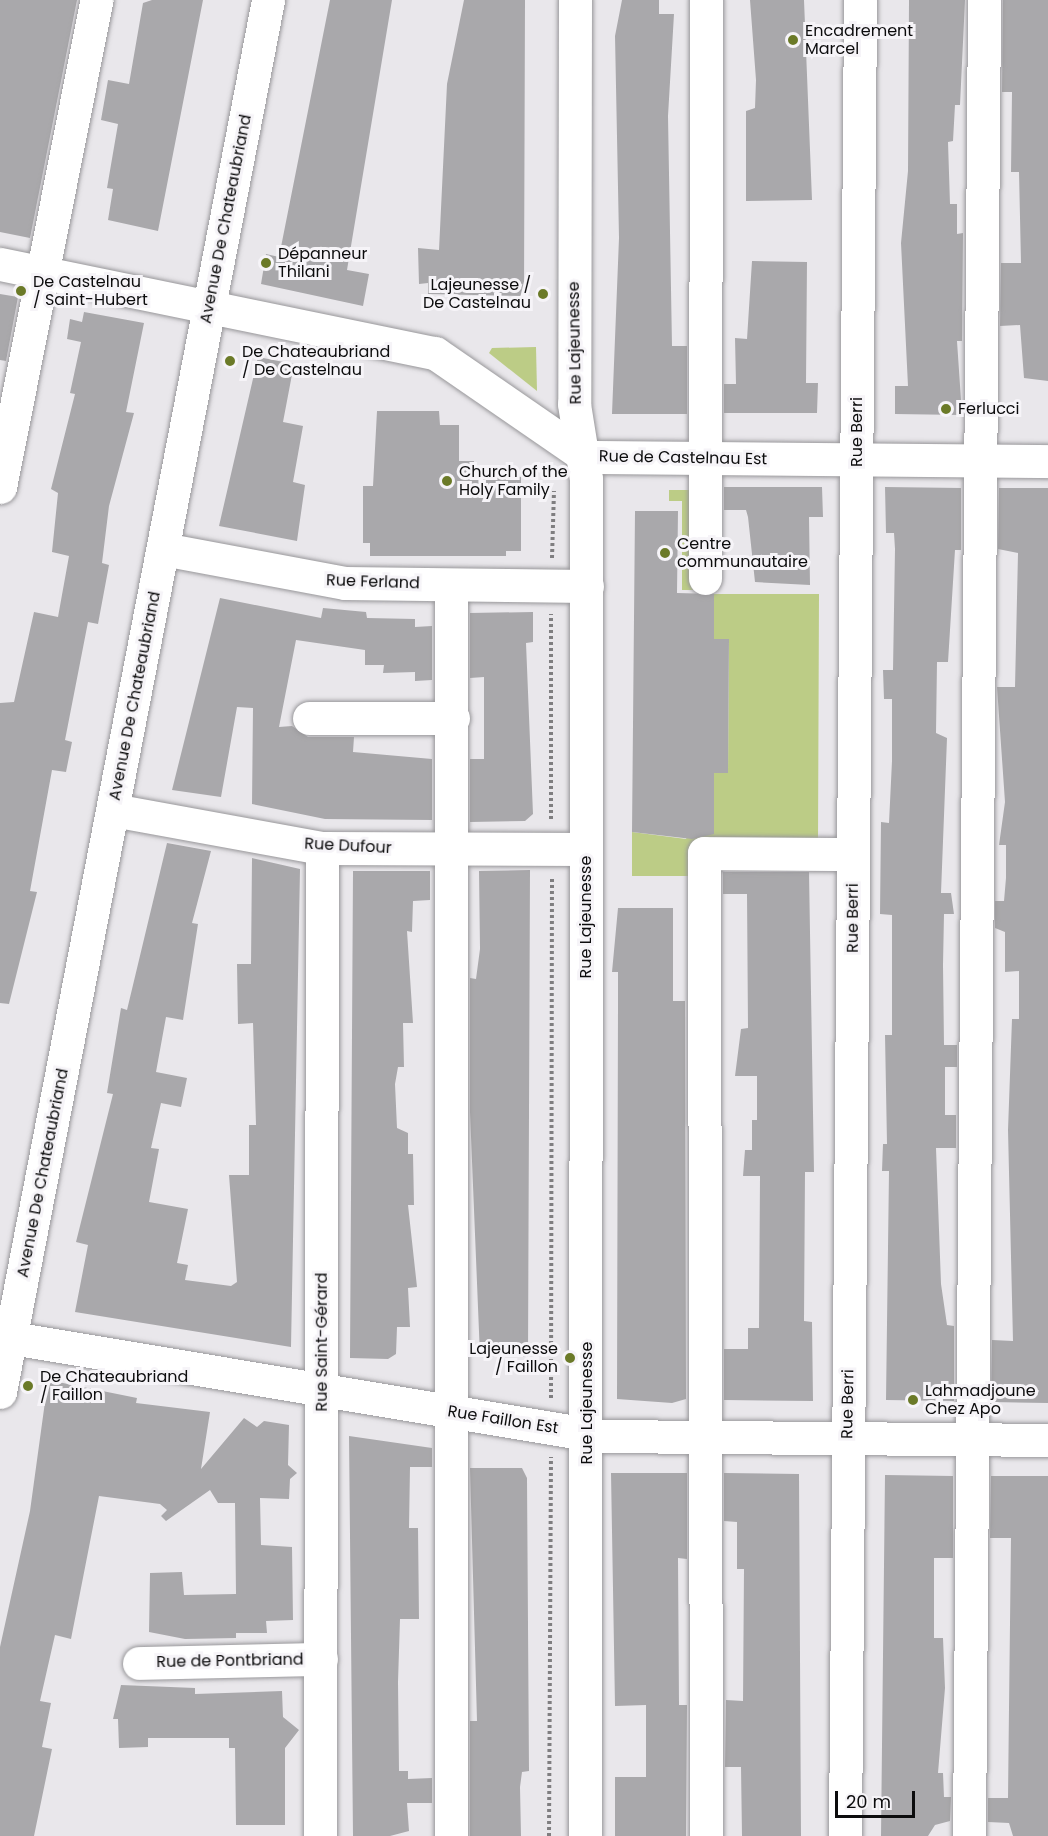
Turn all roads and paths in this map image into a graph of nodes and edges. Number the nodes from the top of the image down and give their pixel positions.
1 (96, 0) edge
2 (268, 0) edge
3 (575, 0) edge
4 (706, 0) edge
5 (860, 0) edge
6 (984, 0) edge
7 (0, 264) edge
8 (43, 272) junction
9 (209, 306) junction
10 (586, 457) junction
11 (705, 459) junction
12 (857, 460) junction
13 (981, 461) junction
14 (1048, 461) edge
15 (554, 482) dead end
16 (0, 487) edge
17 (163, 549) junction
18 (552, 562) dead end
19 (705, 578) dead end
20 (451, 585) junction
21 (586, 586) junction
22 (551, 608) dead end
23 (309, 718) dead end
24 (453, 718) junction
25 (113, 810) junction
26 (551, 827) dead end
27 (322, 848) junction
28 (453, 849) junction
29 (586, 849) junction
30 (853, 854) junction
31 (552, 871) dead end
32 (5, 1337) edge
33 (551, 1375) dead end
34 (322, 1391) junction
35 (0, 1392) edge
36 (451, 1412) junction
37 (587, 1434) junction
38 (705, 1437) junction
39 (848, 1438) junction
40 (972, 1439) junction
41 (1048, 1440) edge
42 (551, 1459) dead end
43 (321, 1659) junction
44 (138, 1663) dead end
45 (320, 1836) edge
46 (452, 1836) edge
47 (549, 1836) edge
48 (585, 1836) edge
49 (706, 1836) edge
50 (845, 1836) edge
51 (969, 1836) edge

1 - 8 street
2 - 9 street, Avenue De Chateaubriand
3 - 10 street, Rue Lajeunesse
4 - 11 street
5 - 12 street, Rue Berri
6 - 13 street
7 - 8 street, Rue de Castelnau Est
8 - 9 street, Rue de Castelnau Est
8 - 16 street
9 - 10 street, Rue de Castelnau Est
9 - 17 street, Avenue De Chateaubriand
10 - 11 street, Rue de Castelnau Est
10 - 21 street, Rue Lajeunesse
11 - 12 street, Rue de Castelnau Est
11 - 19 street
12 - 13 street, Rue de Castelnau Est
12 - 30 street, Rue Berri
13 - 14 street, Rue de Castelnau Est
13 - 40 street
15 - 18 path
17 - 20 street, Rue Ferland
17 - 25 street, Avenue De Chateaubriand
20 - 21 street, Rue Ferland
20 - 24 street
21 - 29 street, Rue Lajeunesse
22 - 26 path
23 - 24 street
24 - 28 street
25 - 27 street, Rue Dufour
25 - 32 street, Avenue De Chateaubriand
27 - 28 street, Rue Dufour
27 - 34 street, Rue Saint-Gérard
28 - 29 street, Rue Dufour
28 - 36 street
29 - 37 street, Rue Lajeunesse
30 - 38 street
30 - 39 street, Rue Berri
31 - 33 path
32 - 34 street, Rue Faillon Est
32 - 35 street, Avenue De Chateaubriand
34 - 36 street, Rue Faillon Est
34 - 43 street, Rue Saint-Gérard
36 - 37 street, Rue Faillon Est
36 - 46 street
37 - 38 street, Rue Faillon Est
37 - 48 street, Rue Lajeunesse
38 - 39 street, Rue Faillon Est
38 - 49 street
39 - 40 street, Rue Faillon Est
39 - 50 street, Rue Berri
40 - 41 street, Rue Faillon Est
40 - 51 street
42 - 47 path
43 - 44 street, Rue de Pontbriand
43 - 45 street, Rue Saint-Gérard

